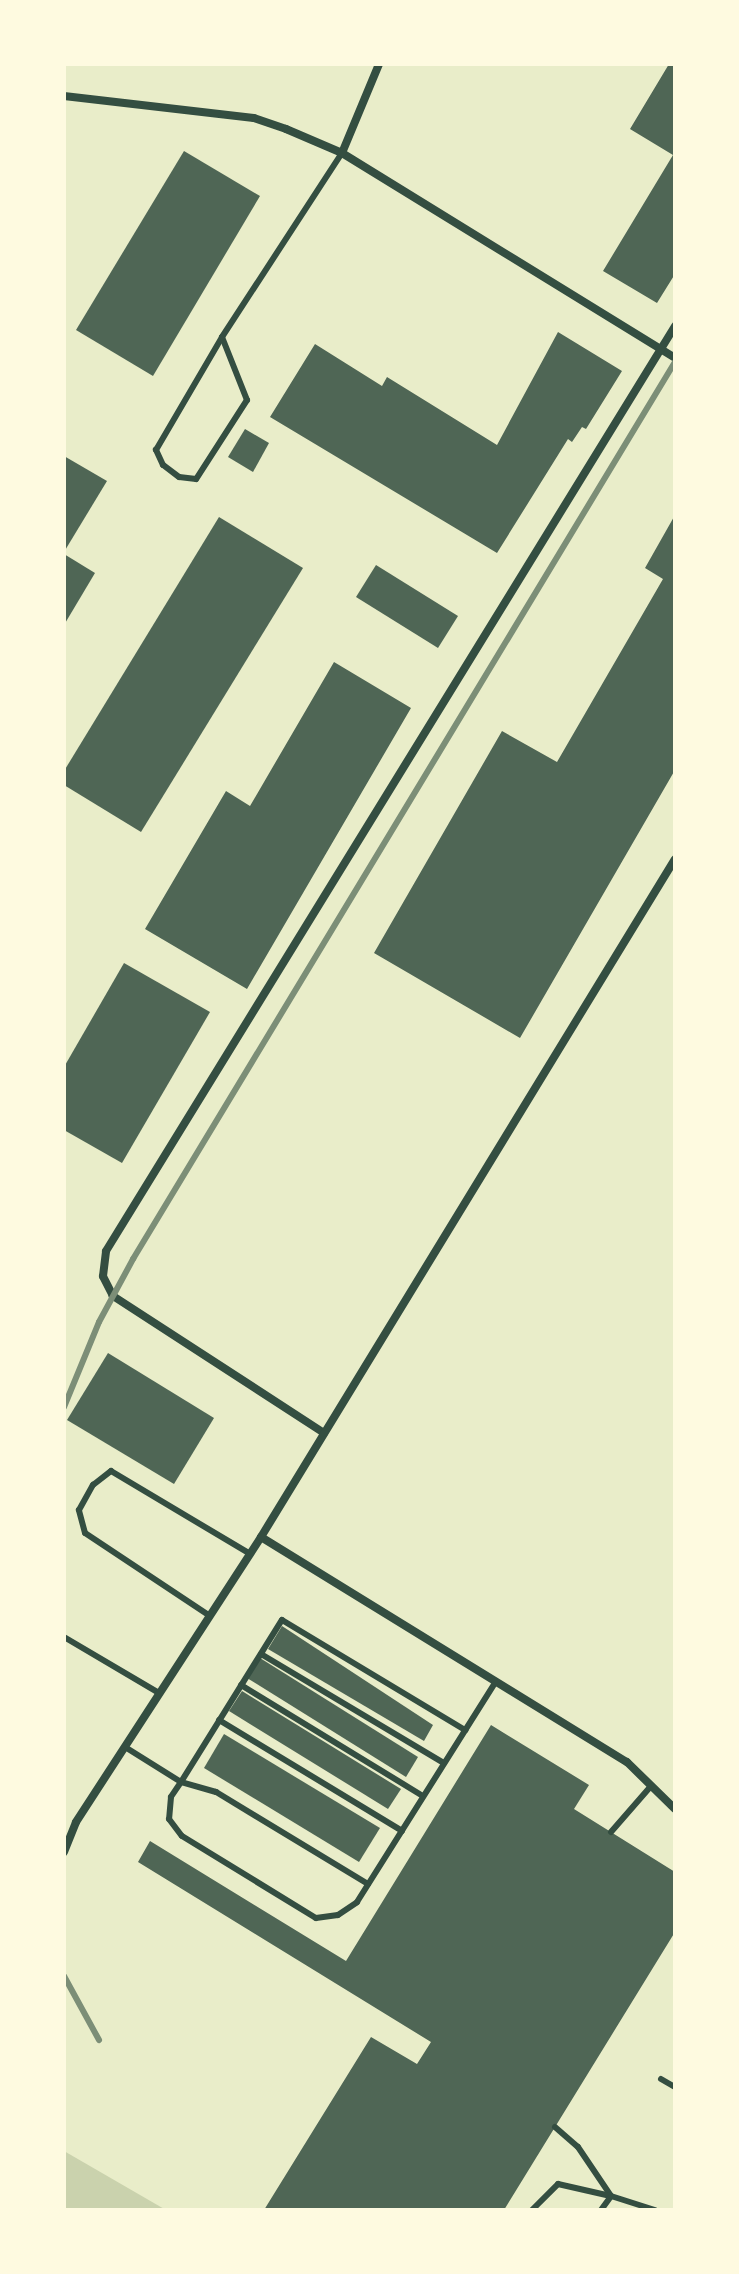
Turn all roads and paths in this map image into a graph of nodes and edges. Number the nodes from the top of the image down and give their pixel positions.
1 (379, 64) edge
2 (64, 96) edge
3 (342, 153) junction
4 (675, 326) edge
5 (222, 337) junction
6 (660, 349) junction
7 (675, 358) edge
8 (675, 859) edge
9 (324, 1433) junction
10 (261, 1537) junction
11 (250, 1554) junction
12 (210, 1616) junction
13 (64, 1637) edge
14 (261, 1654) junction
15 (496, 1681) junction
16 (241, 1685) junction
17 (159, 1693) junction
18 (219, 1720) junction
19 (465, 1730) junction
20 (125, 1747) junction
21 (444, 1763) junction
22 (181, 1782) junction
23 (651, 1786) junction
24 (423, 1796) junction
25 (675, 1809) edge
26 (402, 1831) junction
27 (611, 1832) dead end
28 (64, 1852) edge
29 (368, 1884) junction
30 (661, 2079) dead end
31 (675, 2087) edge
32 (555, 2127) dead end
33 (611, 2196) junction
34 (532, 2210) edge
35 (601, 2210) edge
36 (655, 2210) edge

1 - 3 street
2 - 3 street
3 - 5 lane
3 - 6 street
4 - 6 street
5 - 5 lane
6 - 7 street
6 - 9 street
8 - 9 street
9 - 10 street
10 - 11 street
10 - 15 street
11 - 12 street
11 - 12 lane
12 - 17 street
13 - 17 lane
14 - 16 lane
14 - 19 lane
14 - 21 lane
15 - 19 lane
15 - 23 street
16 - 18 lane
16 - 24 lane
17 - 20 street
18 - 22 lane
18 - 26 lane
19 - 21 lane
20 - 22 lane
20 - 28 street
21 - 24 lane
22 - 29 lane
22 - 29 lane
23 - 25 street
23 - 27 lane
24 - 26 lane
26 - 29 lane
30 - 31 lane
32 - 33 lane
33 - 34 lane
33 - 35 lane
33 - 36 lane

